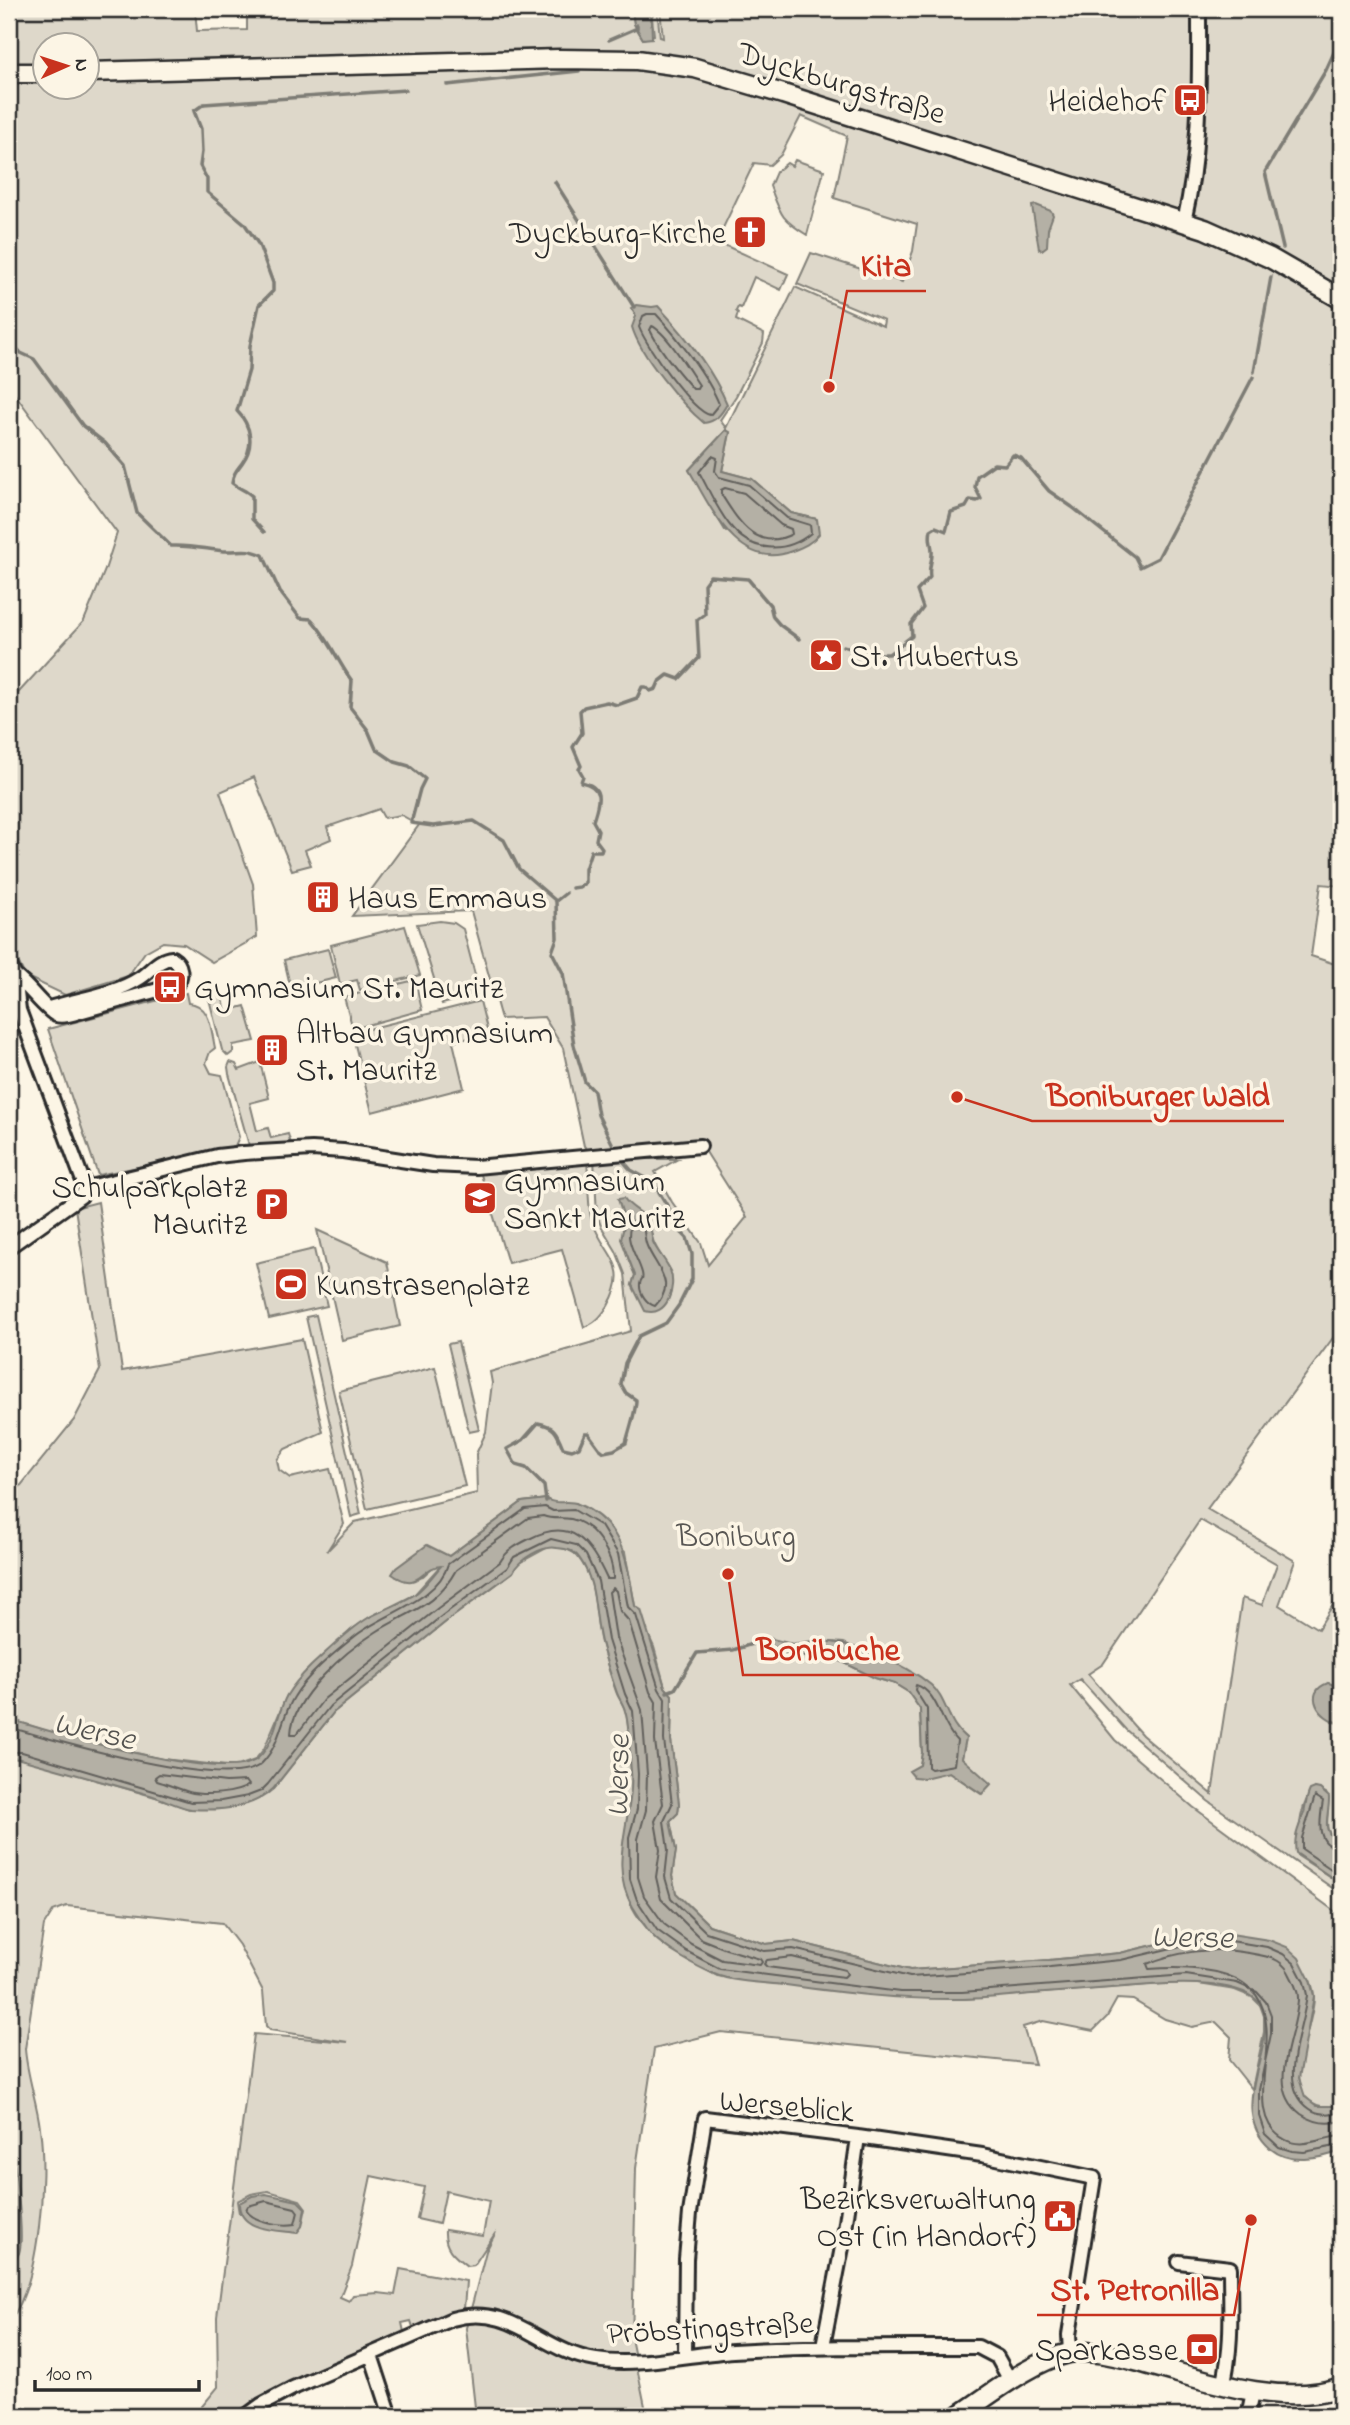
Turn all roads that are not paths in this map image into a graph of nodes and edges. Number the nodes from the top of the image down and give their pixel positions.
1 (1199, 9) edge
2 (102, 72) edge
3 (32, 73) edge
4 (9, 74) edge
5 (1184, 222) junction
6 (1341, 299) edge
7 (12, 970) edge
8 (49, 1008) junction
9 (700, 1146) dead end
10 (90, 1187) junction
11 (9, 1247) edge
12 (858, 2137) junction
13 (1179, 2262) dead end
14 (823, 2346) junction
15 (1070, 2353) junction
16 (371, 2355) junction
17 (685, 2355) junction
18 (1011, 2382) junction
19 (1223, 2385) junction
20 (1341, 2387) edge
21 (1253, 2392) junction
22 (263, 2410) edge
23 (246, 2416) edge
24 (391, 2416) edge
25 (958, 2416) edge
26 (1248, 2416) edge

1 - 5 street
2 - 5 street, Dyckburgstraße
3 - 4 street
5 - 6 street, Dyckburgstraße
7 - 8 street
7 - 10 street
8 - 8 street
9 - 10 street
10 - 11 street
12 - 14 street
12 - 15 street, Werseblick
12 - 17 street, Werseblick
13 - 19 street
14 - 17 street, Pröbstingstraße
14 - 18 street, Pröbstingstraße
15 - 18 street
15 - 19 street
16 - 17 street, Pröbstingstraße
16 - 22 street, Pröbstingstraße
16 - 24 street
18 - 25 street
19 - 21 street
20 - 21 street
21 - 26 street
22 - 23 street, Pröbstingstraße

